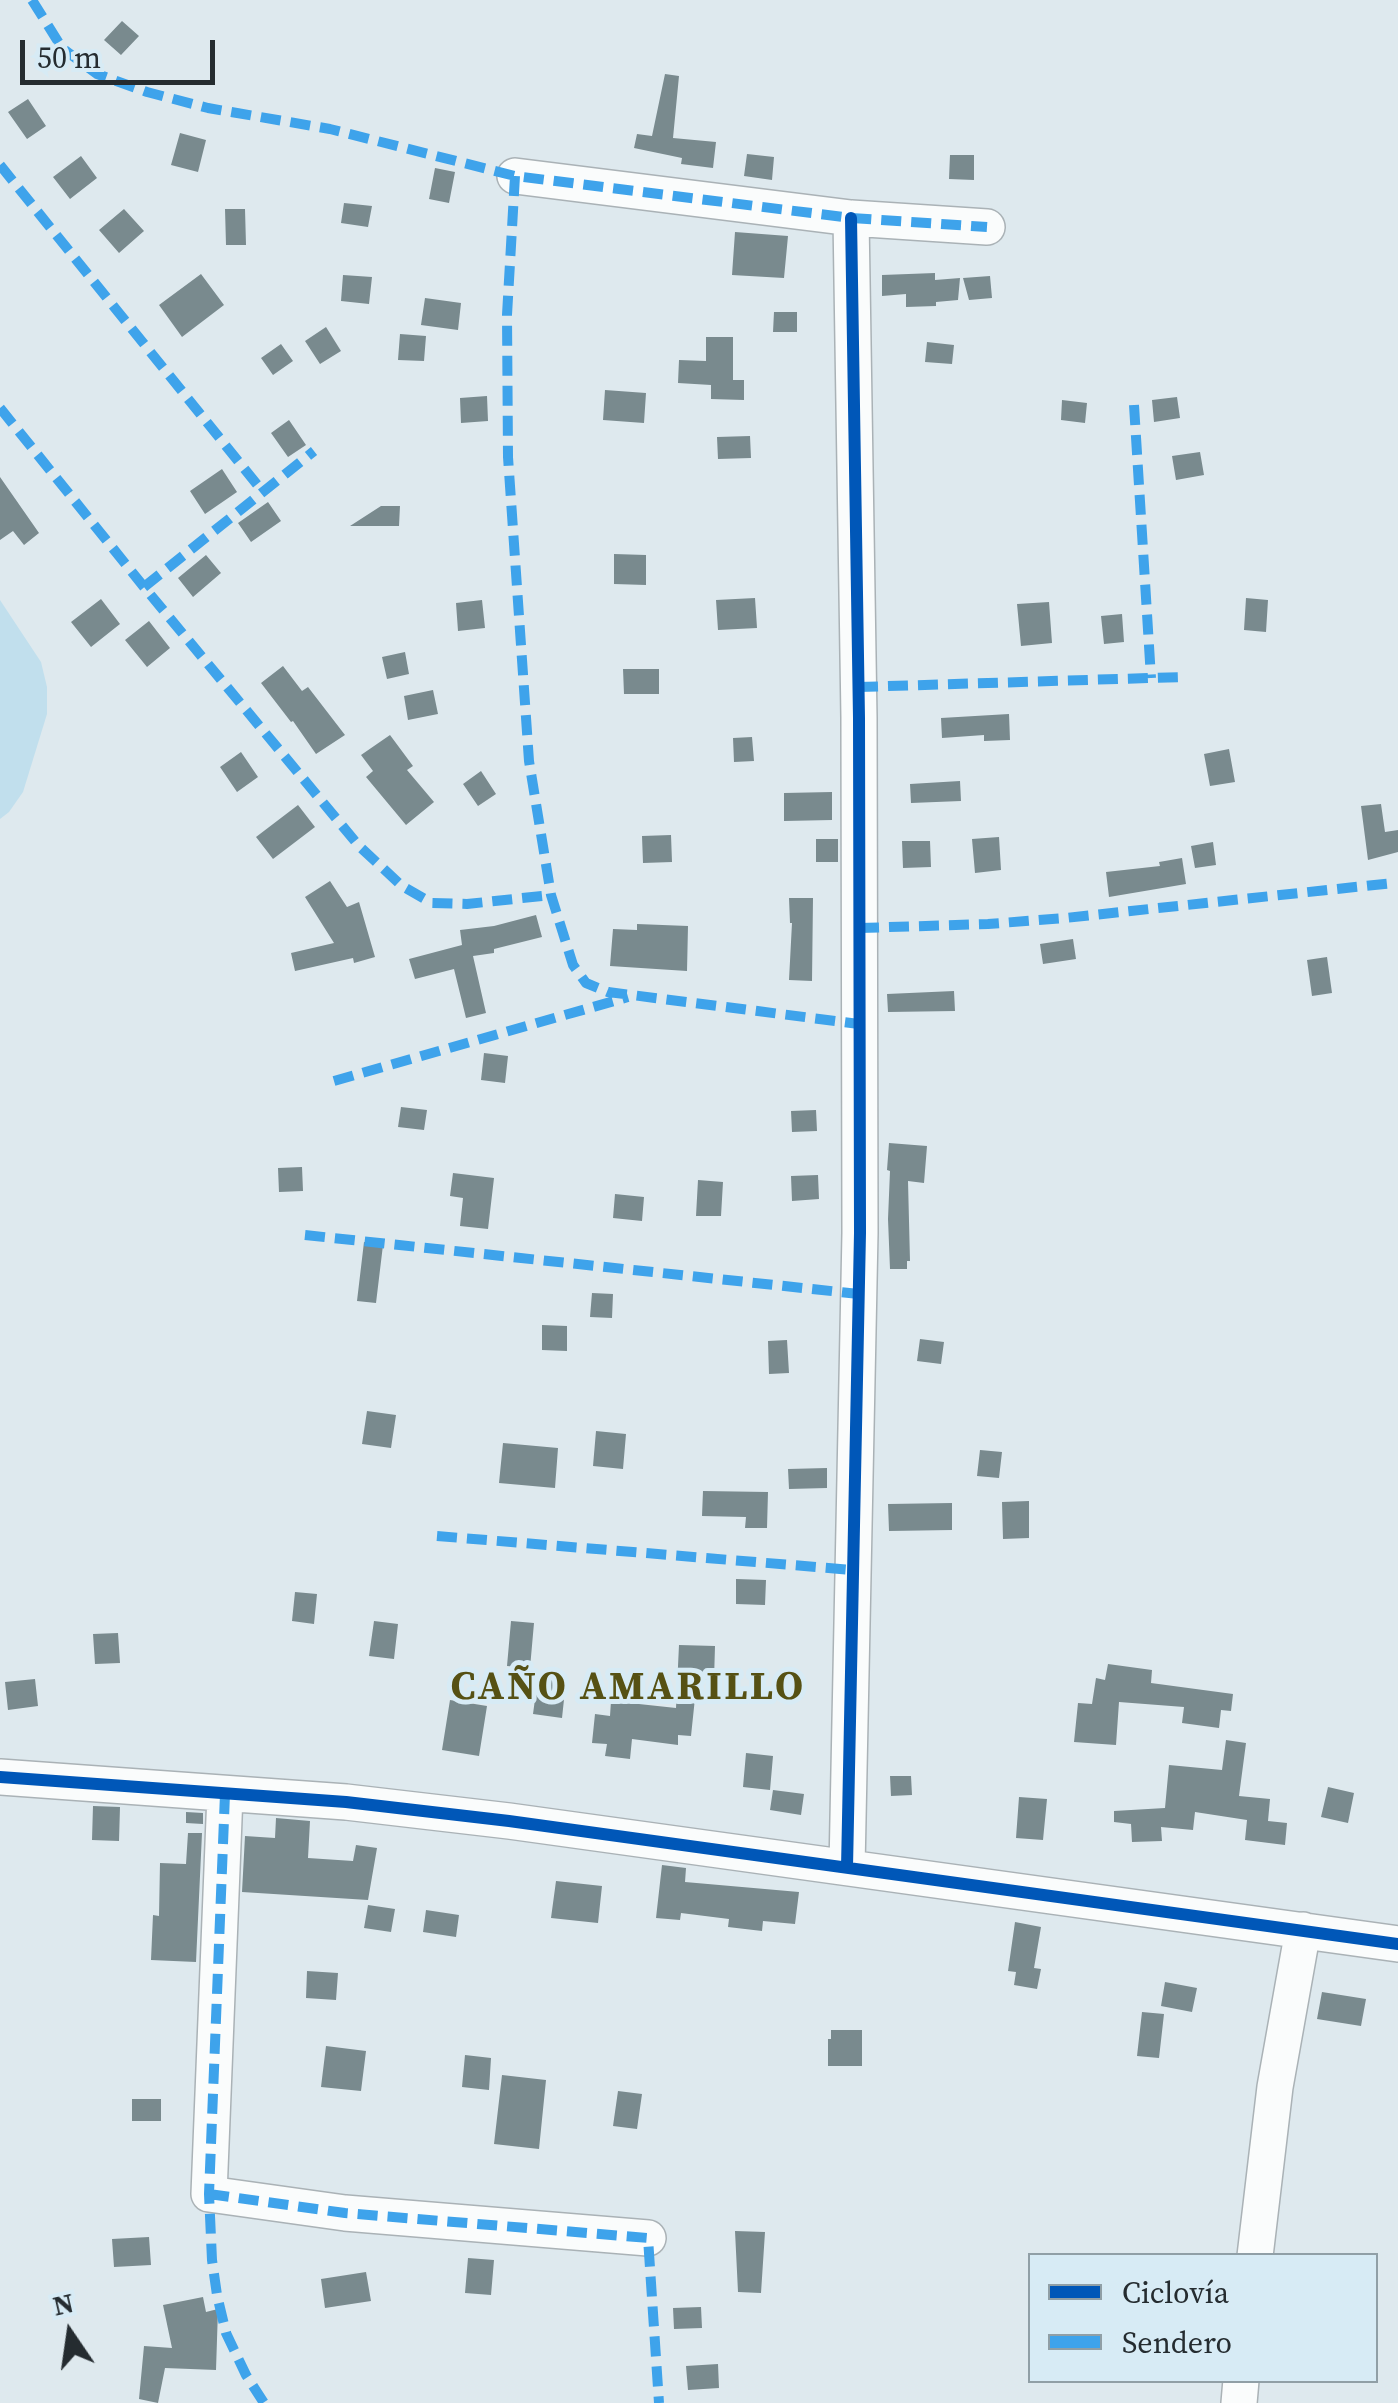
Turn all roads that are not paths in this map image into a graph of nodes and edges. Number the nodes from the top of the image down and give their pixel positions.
1 (516, 176) dead end
2 (852, 218) junction
3 (987, 227) dead end
4 (0, 1777) edge
5 (225, 1794) junction
6 (847, 1867) junction
7 (1303, 1930) junction
8 (1398, 1944) edge
9 (648, 2238) dead end
10 (1255, 2253) edge

1 - 2 street
2 - 3 street
2 - 6 street
4 - 5 street
5 - 6 street
5 - 9 street
6 - 7 street
7 - 8 street
7 - 10 street

